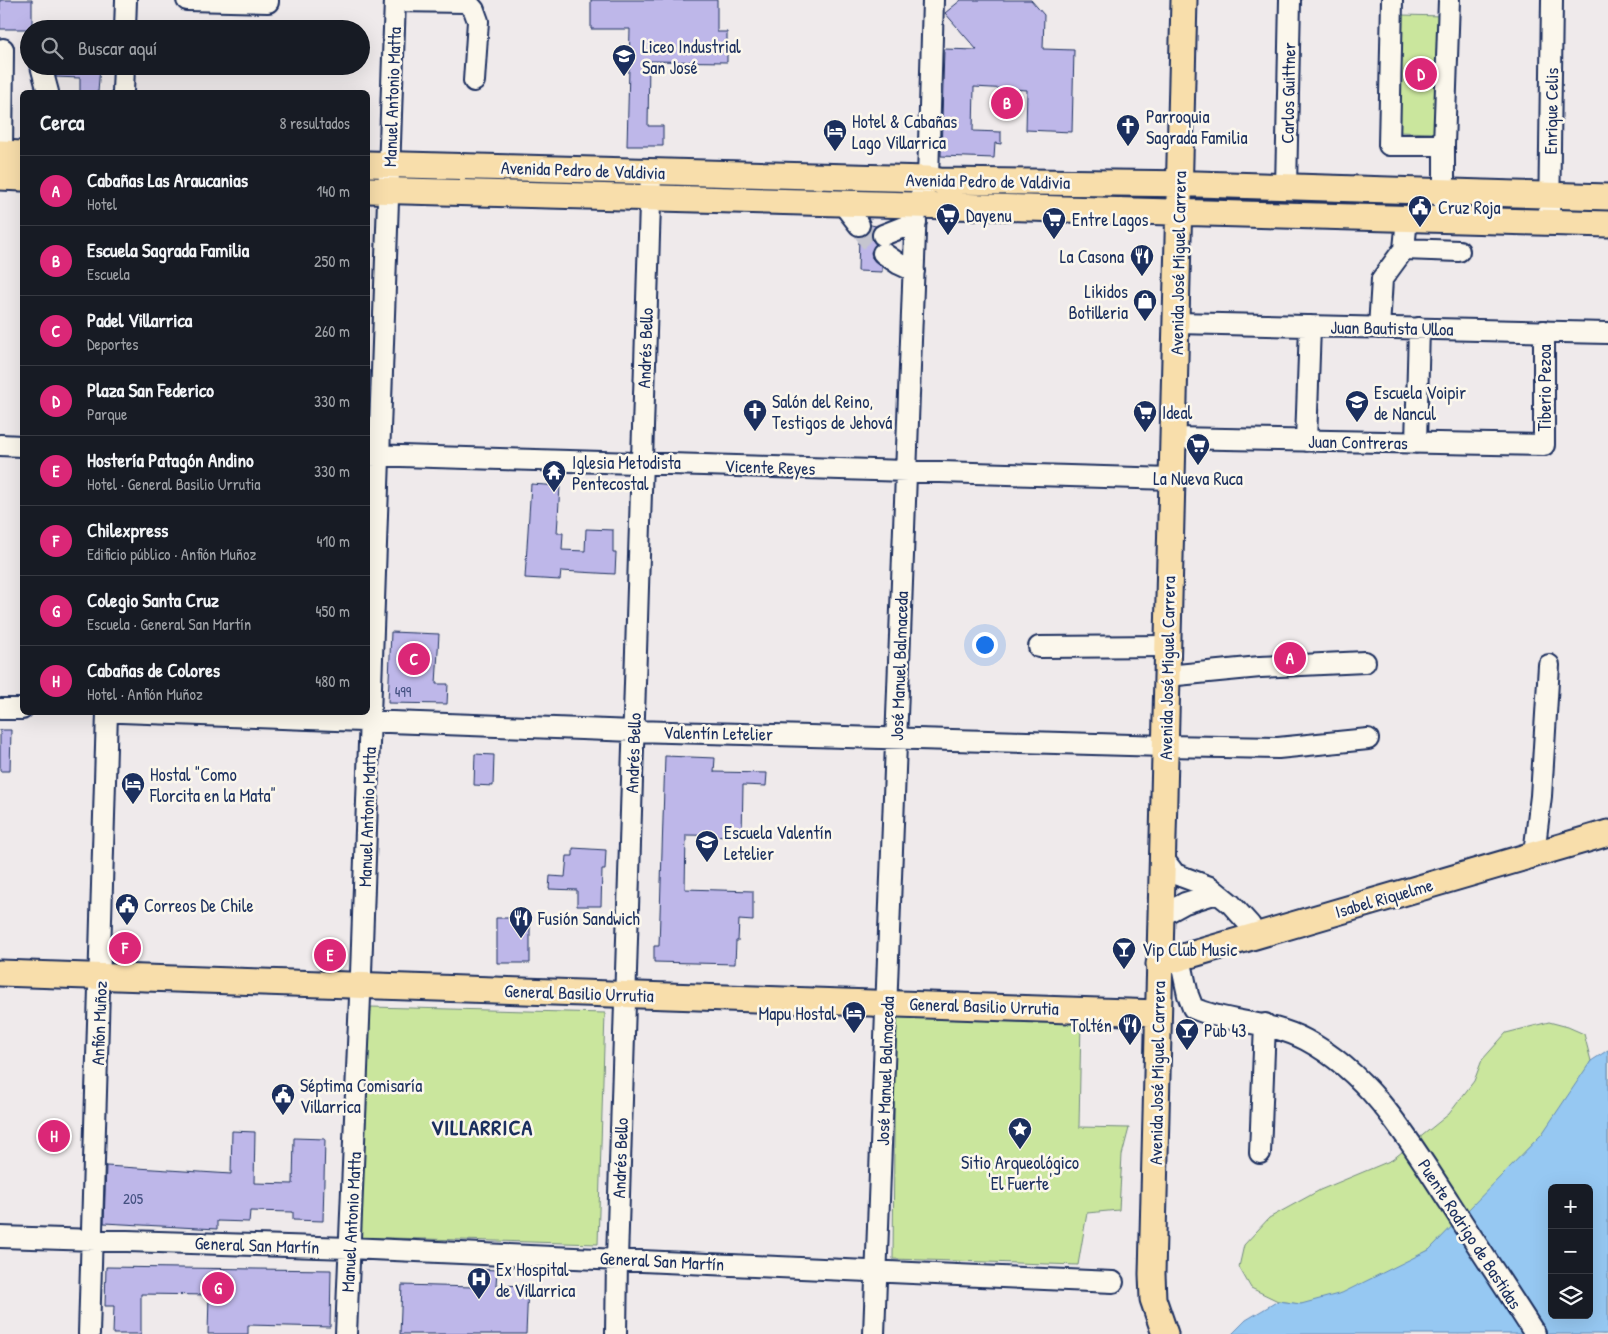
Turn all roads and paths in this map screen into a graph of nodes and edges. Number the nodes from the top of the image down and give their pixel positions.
1 (126, 0) edge
2 (187, 0) edge
3 (268, 0) edge
4 (395, 0) edge
5 (933, 0) edge
6 (1184, 0) edge
7 (1290, 0) edge
8 (1392, 0) edge
9 (1450, 0) edge
10 (1552, 0) edge
11 (125, 20) edge
12 (4, 49) dead end
13 (43, 75) edge
14 (124, 75) edge
15 (474, 80) dead end
16 (47, 90) edge
17 (123, 90) edge
18 (1444, 145) junction
19 (6, 160) edge
20 (378, 164) edge
21 (651, 172) junction
22 (20, 176) edge
23 (928, 179) junction
24 (1180, 184) junction
25 (1286, 187) junction
26 (378, 191) edge
27 (1445, 191) junction
28 (1549, 196) junction
29 (650, 197) junction
30 (1608, 197) edge
31 (842, 204) junction
32 (909, 211) junction
33 (1179, 212) junction
34 (1407, 218) junction
35 (1444, 219) junction
36 (1549, 222) junction
37 (1608, 224) edge
38 (859, 225) tunnel mouth
39 (882, 238) junction
40 (1404, 249) junction
41 (1459, 251) dead end
42 (914, 271) junction
43 (1176, 323) junction
44 (1310, 326) junction
45 (1380, 328) junction
46 (1419, 328) junction
47 (1544, 331) junction
48 (1608, 333) edge
49 (1173, 438) junction
50 (1306, 441) junction
51 (1416, 443) junction
52 (0, 445) edge
53 (20, 446) edge
54 (1544, 446) joint
55 (373, 456) edge
56 (642, 464) junction
57 (907, 471) junction
58 (1172, 479) junction
59 (1168, 646) junction
60 (1039, 647) dead end
61 (1364, 662) dead end
62 (1549, 665) dead end
63 (1167, 676) junction
64 (0, 709) edge
65 (20, 709) edge
66 (107, 715) edge
67 (196, 715) edge
68 (370, 722) junction
69 (634, 731) junction
70 (897, 737) junction
71 (1368, 739) dead end
72 (1165, 746) junction
73 (1608, 833) edge
74 (1534, 854) junction
75 (1162, 857) junction
76 (1217, 893) junction
77 (1161, 916) junction
78 (1254, 937) junction
79 (1170, 961) junction
80 (0, 973) edge
81 (100, 975) junction
82 (361, 985) junction
83 (626, 995) junction
84 (887, 1002) junction
85 (1158, 1013) junction
86 (1265, 1024) junction
87 (1260, 1153) dead end
88 (0, 1237) edge
89 (92, 1240) junction
90 (349, 1248) junction
91 (617, 1259) junction
92 (878, 1271) junction
93 (1113, 1282) dead end
94 (89, 1334) edge
95 (346, 1334) edge
96 (616, 1334) edge
97 (874, 1334) edge
98 (1164, 1334) edge
99 (1535, 1334) edge

1 - 11 street
2 - 3 street
4 - 15 street
4 - 20 street, Manuel Antonio Matta
5 - 23 street, José Manuel Balmaceda
6 - 24 main road, Avenida José Miguel Carrera
7 - 25 street, Carlos Guittner
8 - 18 street
9 - 18 street
10 - 28 street, Enrique Celis
12 - 19 street
13 - 16 street
14 - 17 street
18 - 27 street
19 - 22 main road
20 - 21 main road, Avenida Pedro de Valdivia
20 - 26 street, Manuel Antonio Matta
21 - 23 main road, Avenida Pedro de Valdivia
21 - 29 street, Andrés Bello
23 - 24 main road, Avenida Pedro de Valdivia
23 - 32 street, José Manuel Balmaceda
24 - 25 main road, Avenida Pedro de Valdivia
24 - 33 main road, Avenida José Miguel Carrera
25 - 27 main road, Avenida Pedro de Valdivia
26 - 29 main road, Avenida Pedro de Valdivia
26 - 55 street, Manuel Antonio Matta
27 - 28 main road, Avenida Pedro de Valdivia
27 - 35 street
28 - 30 main road, Avenida Pedro de Valdivia
28 - 36 street, Enrique Celis
29 - 31 main road, Avenida Pedro de Valdivia
29 - 56 street, Andrés Bello
31 - 32 main road, Avenida Pedro de Valdivia
31 - 38 street
32 - 33 main road, Avenida Pedro de Valdivia
32 - 39 street
32 - 39 street
32 - 42 street, José Manuel Balmaceda
33 - 34 main road, Avenida Pedro de Valdivia
33 - 43 main road, Avenida José Miguel Carrera
34 - 35 main road, Avenida Pedro de Valdivia
34 - 40 street
35 - 36 main road, Avenida Pedro de Valdivia
36 - 37 main road, Avenida Pedro de Valdivia
39 - 42 street
40 - 41 street
40 - 45 street
42 - 57 street, José Manuel Balmaceda
43 - 44 street, Juan Bautista Ulloa
43 - 49 main road, Avenida José Miguel Carrera
44 - 45 street, Juan Bautista Ulloa
44 - 50 street
45 - 46 street, Juan Bautista Ulloa
46 - 47 street, Juan Bautista Ulloa
46 - 51 street
47 - 48 street, Juan Bautista Ulloa
47 - 54 street, Tiberio Pezoa
49 - 50 street, Juan Contreras
49 - 58 main road, Avenida José Miguel Carrera
50 - 51 street, Juan Contreras
51 - 54 street, Juan Contreras
52 - 53 street
55 - 56 street, Vicente Reyes
55 - 68 street, Manuel Antonio Matta
56 - 57 street, Vicente Reyes
56 - 69 street, Andrés Bello
57 - 58 street, Vicente Reyes
57 - 70 street, José Manuel Balmaceda
58 - 59 main road, Avenida José Miguel Carrera
59 - 60 street
59 - 63 main road, Avenida José Miguel Carrera
61 - 63 street
62 - 74 street
63 - 72 main road, Avenida José Miguel Carrera
64 - 65 street
66 - 81 street, Anfión Muñoz
67 - 68 street, Valentín Letelier
68 - 69 street, Valentín Letelier
68 - 82 street, Manuel Antonio Matta
69 - 70 street, Valentín Letelier
69 - 83 street, Andrés Bello
70 - 72 street, Valentín Letelier
70 - 84 street, José Manuel Balmaceda
71 - 72 street, Valentín Letelier
72 - 75 main road, Avenida José Miguel Carrera
73 - 74 main road, Isabel Riquelme
74 - 78 main road, Isabel Riquelme
75 - 76 street
75 - 77 main road, Avenida José Miguel Carrera
76 - 77 street
76 - 78 street
77 - 79 main road, Avenida José Miguel Carrera
78 - 79 main road, Isabel Riquelme
79 - 85 main road, Avenida José Miguel Carrera
79 - 86 street
80 - 81 main road, General Basilio Urrutia
81 - 82 main road, General Basilio Urrutia
81 - 89 street, Anfión Muñoz
82 - 83 main road, General Basilio Urrutia
82 - 90 street, Manuel Antonio Matta
83 - 84 main road, General Basilio Urrutia
83 - 91 street, Andrés Bello
84 - 85 main road, General Basilio Urrutia
84 - 92 street, José Manuel Balmaceda
85 - 98 main road, Avenida José Miguel Carrera
86 - 87 street
86 - 99 street, Puente Rodrigo de Bastidas
88 - 89 street, General San Martín
89 - 90 street, General San Martín
89 - 94 street, Anfión Muñoz
90 - 91 street, General San Martín
90 - 95 street, Manuel Antonio Matta
91 - 92 street, General San Martín
91 - 96 street, Andrés Bello
92 - 93 street, General San Martín
92 - 97 street, José Manuel Balmaceda

